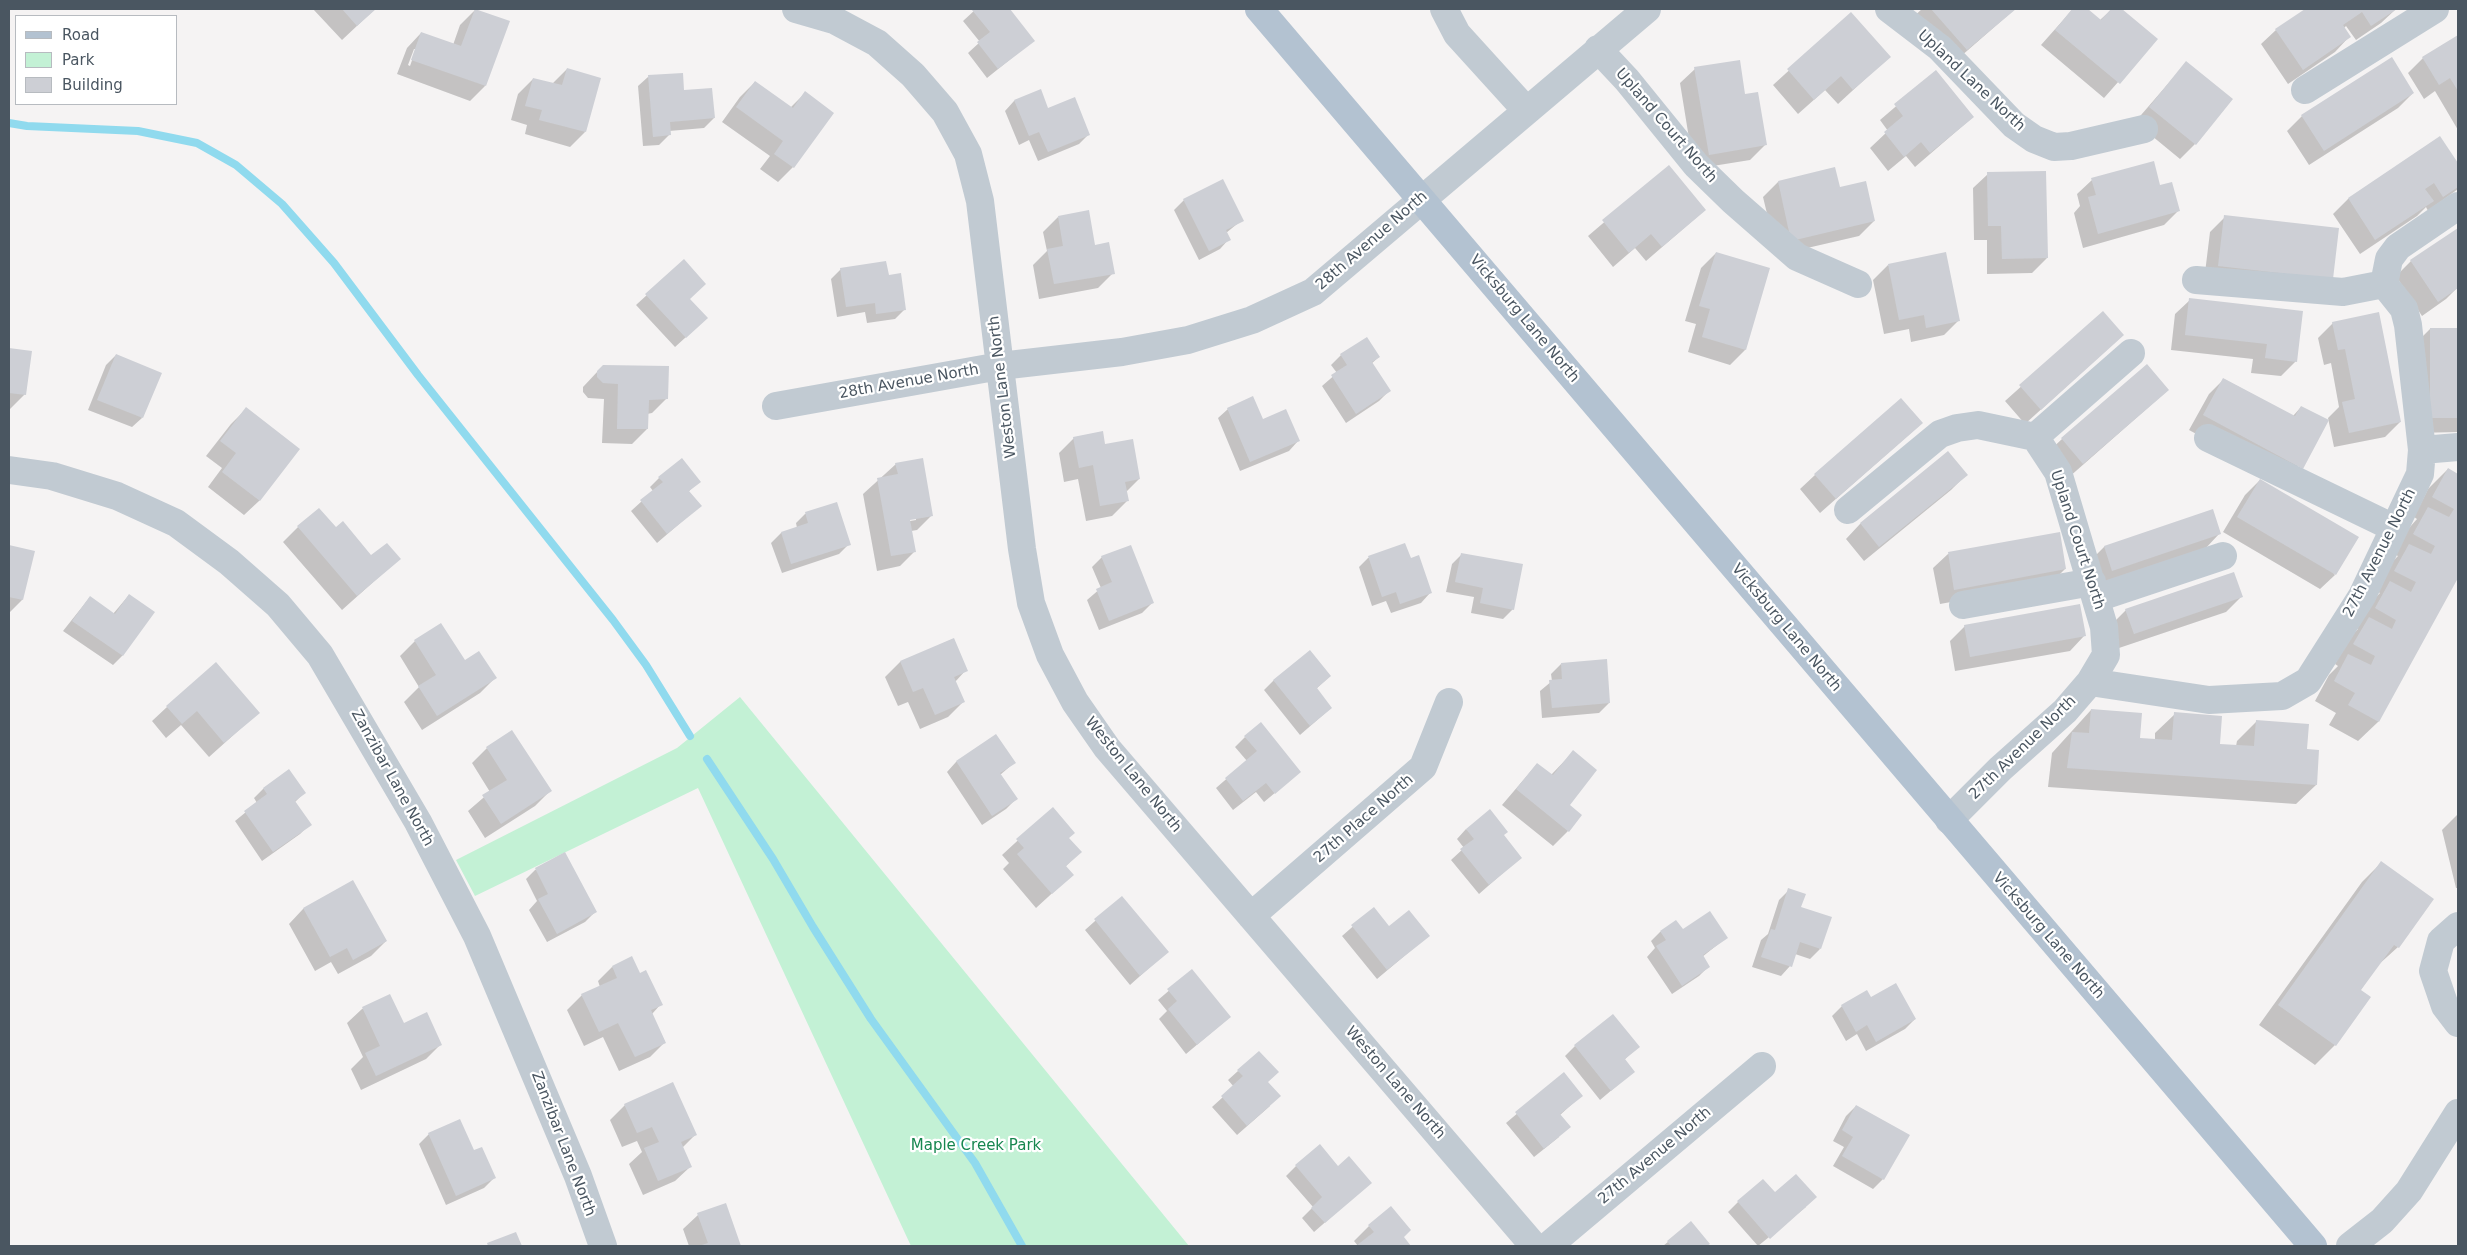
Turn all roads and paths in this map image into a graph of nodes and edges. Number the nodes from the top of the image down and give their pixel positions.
1 (796, 9) edge
2 (1259, 9) edge
3 (1422, 9) edge
4 (1444, 9) edge
5 (1646, 9) edge
6 (1889, 9) edge
7 (2435, 9) edge
8 (1456, 34) junction
9 (1598, 49) junction
10 (2304, 90) dead end
11 (1526, 110) junction
12 (2144, 128) dead end
13 (1422, 199) junction
14 (2458, 206) edge
15 (2196, 280) dead end
16 (1858, 284) dead end
17 (2384, 284) junction
18 (2131, 354) dead end
19 (1000, 366) junction
20 (776, 406) dead end
21 (2035, 437) junction
22 (2208, 438) dead end
23 (2458, 447) edge
24 (2422, 450) junction
25 (9, 470) edge
26 (1848, 510) dead end
27 (2394, 528) junction
28 (2223, 556) dead end
29 (2094, 590) junction
30 (1963, 605) dead end
31 (2090, 682) junction
32 (1449, 702) dead end
33 (1948, 820) junction
34 (1252, 916) junction
35 (2458, 926) edge
36 (2458, 1023) edge
37 (1762, 1066) dead end
38 (2458, 1113) edge
39 (603, 1246) edge
40 (1534, 1246) edge
41 (1548, 1246) edge
42 (2313, 1246) edge
43 (2350, 1246) edge

1 - 19 street, Weston Lane North
2 - 13 main road, Vicksburg Lane North
3 - 8 street
4 - 8 street
5 - 9 street, 28th Avenue North
6 - 12 street, Upland Lane North
7 - 10 street
8 - 11 street
9 - 11 street, 28th Avenue North
9 - 16 street, Upland Court North
11 - 13 street, 28th Avenue North
13 - 19 street, 28th Avenue North
13 - 33 main road, Vicksburg Lane North
14 - 17 street
15 - 17 street
17 - 24 street, 27th Avenue North
18 - 21 street
19 - 20 street, 28th Avenue North
19 - 34 street, Weston Lane North
21 - 26 street
21 - 29 street, Upland Court North
22 - 27 street
23 - 24 street
24 - 27 street, 27th Avenue North
25 - 39 street, Zanzibar Lane North
27 - 31 street, 27th Avenue North
28 - 29 street
29 - 30 street
29 - 31 street, Upland Court North
31 - 33 street, 27th Avenue North
32 - 34 street, 27th Place North
33 - 42 main road, Vicksburg Lane North
34 - 40 street, Weston Lane North
35 - 36 street
37 - 41 street, 27th Avenue North
38 - 43 street

